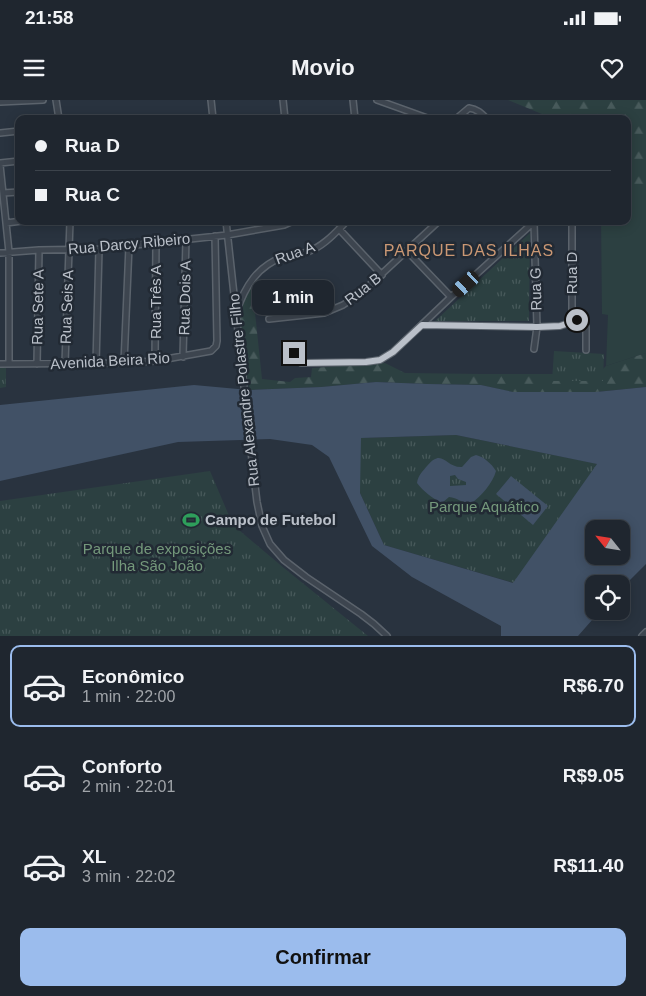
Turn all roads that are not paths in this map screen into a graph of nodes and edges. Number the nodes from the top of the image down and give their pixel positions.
1 (43, 100) edge
2 (56, 100) edge
3 (211, 100) edge
4 (283, 100) edge
5 (353, 100) edge
6 (377, 100) edge
7 (0, 102) edge
8 (58, 115) edge
9 (213, 115) edge
10 (285, 115) edge
11 (355, 115) edge
12 (419, 115) edge
13 (461, 115) edge
14 (483, 115) edge
15 (15, 132) edge
16 (0, 133) edge
17 (15, 162) edge
18 (0, 164) edge
19 (15, 192) edge
20 (3, 193) junction
21 (15, 222) edge
22 (6, 223) junction
23 (70, 225) edge
24 (226, 225) edge
25 (284, 225) edge
26 (343, 225) edge
27 (435, 225) edge
28 (531, 225) edge
29 (534, 225) edge
30 (572, 225) edge
31 (339, 229) junction
32 (227, 235) junction
33 (215, 236) junction
34 (186, 239) junction
35 (156, 242) junction
36 (128, 246) junction
37 (39, 250) junction
38 (70, 250) junction
39 (99, 250) junction
40 (408, 251) junction
41 (9, 252) junction
42 (0, 253) edge
43 (382, 275) junction
44 (452, 297) junction
45 (235, 315) junction
46 (269, 319) dead end
47 (571, 319) junction
48 (422, 325) junction
49 (537, 327) junction
50 (534, 349) dead end
51 (586, 350) dead end
52 (294, 353) dead end
53 (183, 357) junction
54 (155, 361) junction
55 (124, 363) junction
56 (0, 364) edge
57 (9, 364) junction
58 (37, 364) junction
59 (65, 364) junction
60 (96, 364) junction
61 (646, 632) edge
62 (387, 636) edge
63 (642, 636) edge

1 - 7 street
2 - 8 street
3 - 9 street
4 - 10 street
5 - 11 street
6 - 12 street
13 - 14 street
15 - 16 street
17 - 18 street
18 - 20 street
19 - 20 street
20 - 22 street
21 - 22 street
22 - 41 street
23 - 38 street, Rua Seis A
24 - 32 street, Rua Alexandre Polastre Filho
25 - 32 street, Rua Darcy Ribeiro
26 - 31 street, Rua A
27 - 40 street, Rua B
28 - 44 street
29 - 49 street, Rua G
30 - 47 street, Rua D
31 - 43 street
31 - 45 street, Rua A
32 - 33 street, Rua Darcy Ribeiro
32 - 45 street, Rua Alexandre Polastre Filho
33 - 34 street, Rua Darcy Ribeiro
33 - 53 street, Avenida Beira Rio
34 - 35 street, Rua Darcy Ribeiro
34 - 53 street, Rua Dois A
35 - 36 street, Rua Darcy Ribeiro
35 - 54 street, Rua Três A
36 - 39 street, Rua Darcy Ribeiro
36 - 55 street
37 - 38 street, Rua Darcy Ribeiro
37 - 41 street, Rua Darcy Ribeiro
37 - 58 street, Rua Sete A
38 - 39 street, Rua Darcy Ribeiro
38 - 59 street, Rua Seis A
39 - 60 street
40 - 43 street, Rua B
40 - 44 street
41 - 42 street, Rua Darcy Ribeiro
41 - 57 street
43 - 46 street, Rua B
44 - 48 street
45 - 62 street, Rua Alexandre Polastre Filho
47 - 49 street
47 - 51 street
48 - 49 street
48 - 52 street
49 - 50 street
53 - 54 street, Avenida Beira Rio
54 - 55 street, Avenida Beira Rio
55 - 60 street, Avenida Beira Rio
56 - 57 street, Avenida Beira Rio
57 - 58 street, Avenida Beira Rio
58 - 59 street, Avenida Beira Rio
59 - 60 street, Avenida Beira Rio
61 - 63 street

